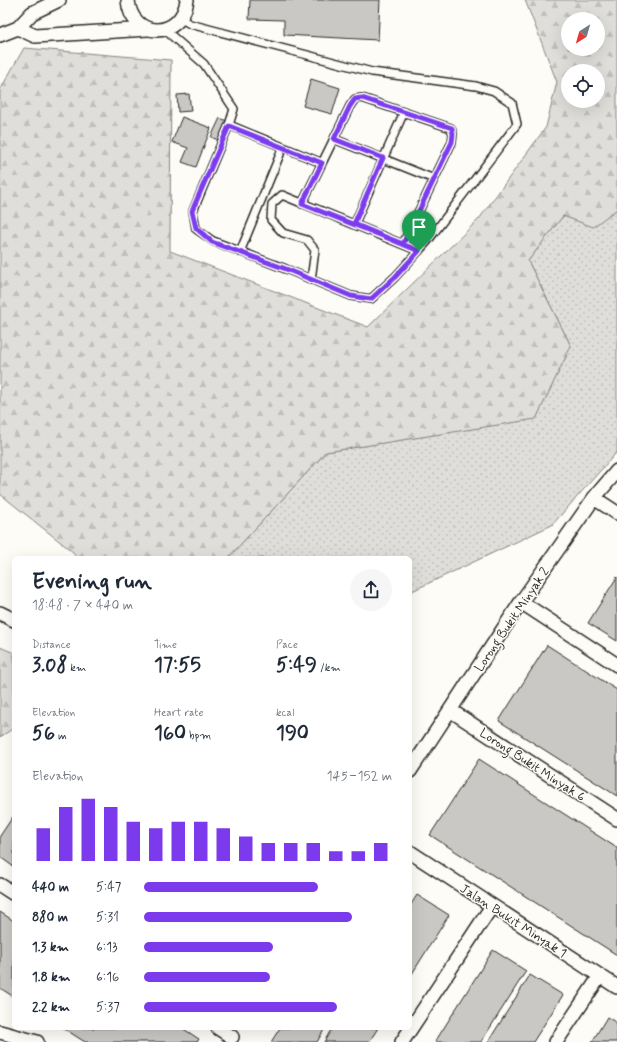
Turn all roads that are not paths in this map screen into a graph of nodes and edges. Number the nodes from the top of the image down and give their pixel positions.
1 (60, 0) edge
2 (128, 0) edge
3 (187, 0) edge
4 (181, 19) junction
5 (18, 28) junction
6 (148, 29) junction
7 (164, 30) junction
8 (0, 35) edge
9 (404, 112) junction
10 (229, 126) junction
11 (334, 139) junction
12 (283, 147) junction
13 (383, 158) junction
14 (322, 163) junction
15 (434, 178) junction
16 (302, 204) junction
17 (354, 224) junction
18 (403, 244) junction
19 (419, 251) junction
20 (240, 252) junction
21 (311, 280) junction
22 (617, 471) edge
23 (594, 498) junction
24 (617, 513) edge
25 (521, 602) junction
26 (0, 613) edge
27 (12, 619) edge
28 (617, 665) edge
29 (450, 710) junction
30 (412, 768) edge
31 (617, 818) edge
32 (412, 853) edge
33 (0, 885) edge
34 (12, 893) edge
35 (492, 906) junction
36 (600, 976) junction
37 (617, 987) edge
38 (412, 1027) edge
39 (222, 1030) edge
40 (410, 1030) edge
41 (0, 1032) edge
42 (233, 1036) edge
43 (37, 1042) edge
44 (402, 1042) edge
45 (556, 1042) edge

1 - 5 street
2 - 6 street
3 - 4 street
4 - 7 street
4 - 19 lane
5 - 6 street
5 - 8 street
6 - 7 street
7 - 10 lane
9 - 11 lane
9 - 13 lane
9 - 15 lane
10 - 12 lane
10 - 20 lane
11 - 13 lane
11 - 14 lane
12 - 14 lane
12 - 20 lane
13 - 15 lane
13 - 17 lane
14 - 16 lane
15 - 18 lane
16 - 17 lane
16 - 21 lane
17 - 18 lane
18 - 19 lane
19 - 21 lane
20 - 21 lane
22 - 23 street, Lorong Bukit Minyak 2
23 - 24 street
23 - 25 street, Lorong Bukit Minyak 2
25 - 28 street
25 - 29 street, Lorong Bukit Minyak 2
26 - 27 street
29 - 30 street, Lorong Bukit Minyak 2
29 - 31 street, Lorong Bukit Minyak 6
32 - 35 street, Jalan Bukit Minyak 1
33 - 34 street
35 - 36 street, Jalan Bukit Minyak 1
35 - 38 street
36 - 37 street, Jalan Bukit Minyak 1
36 - 45 street
39 - 42 street
40 - 44 street
41 - 43 street

